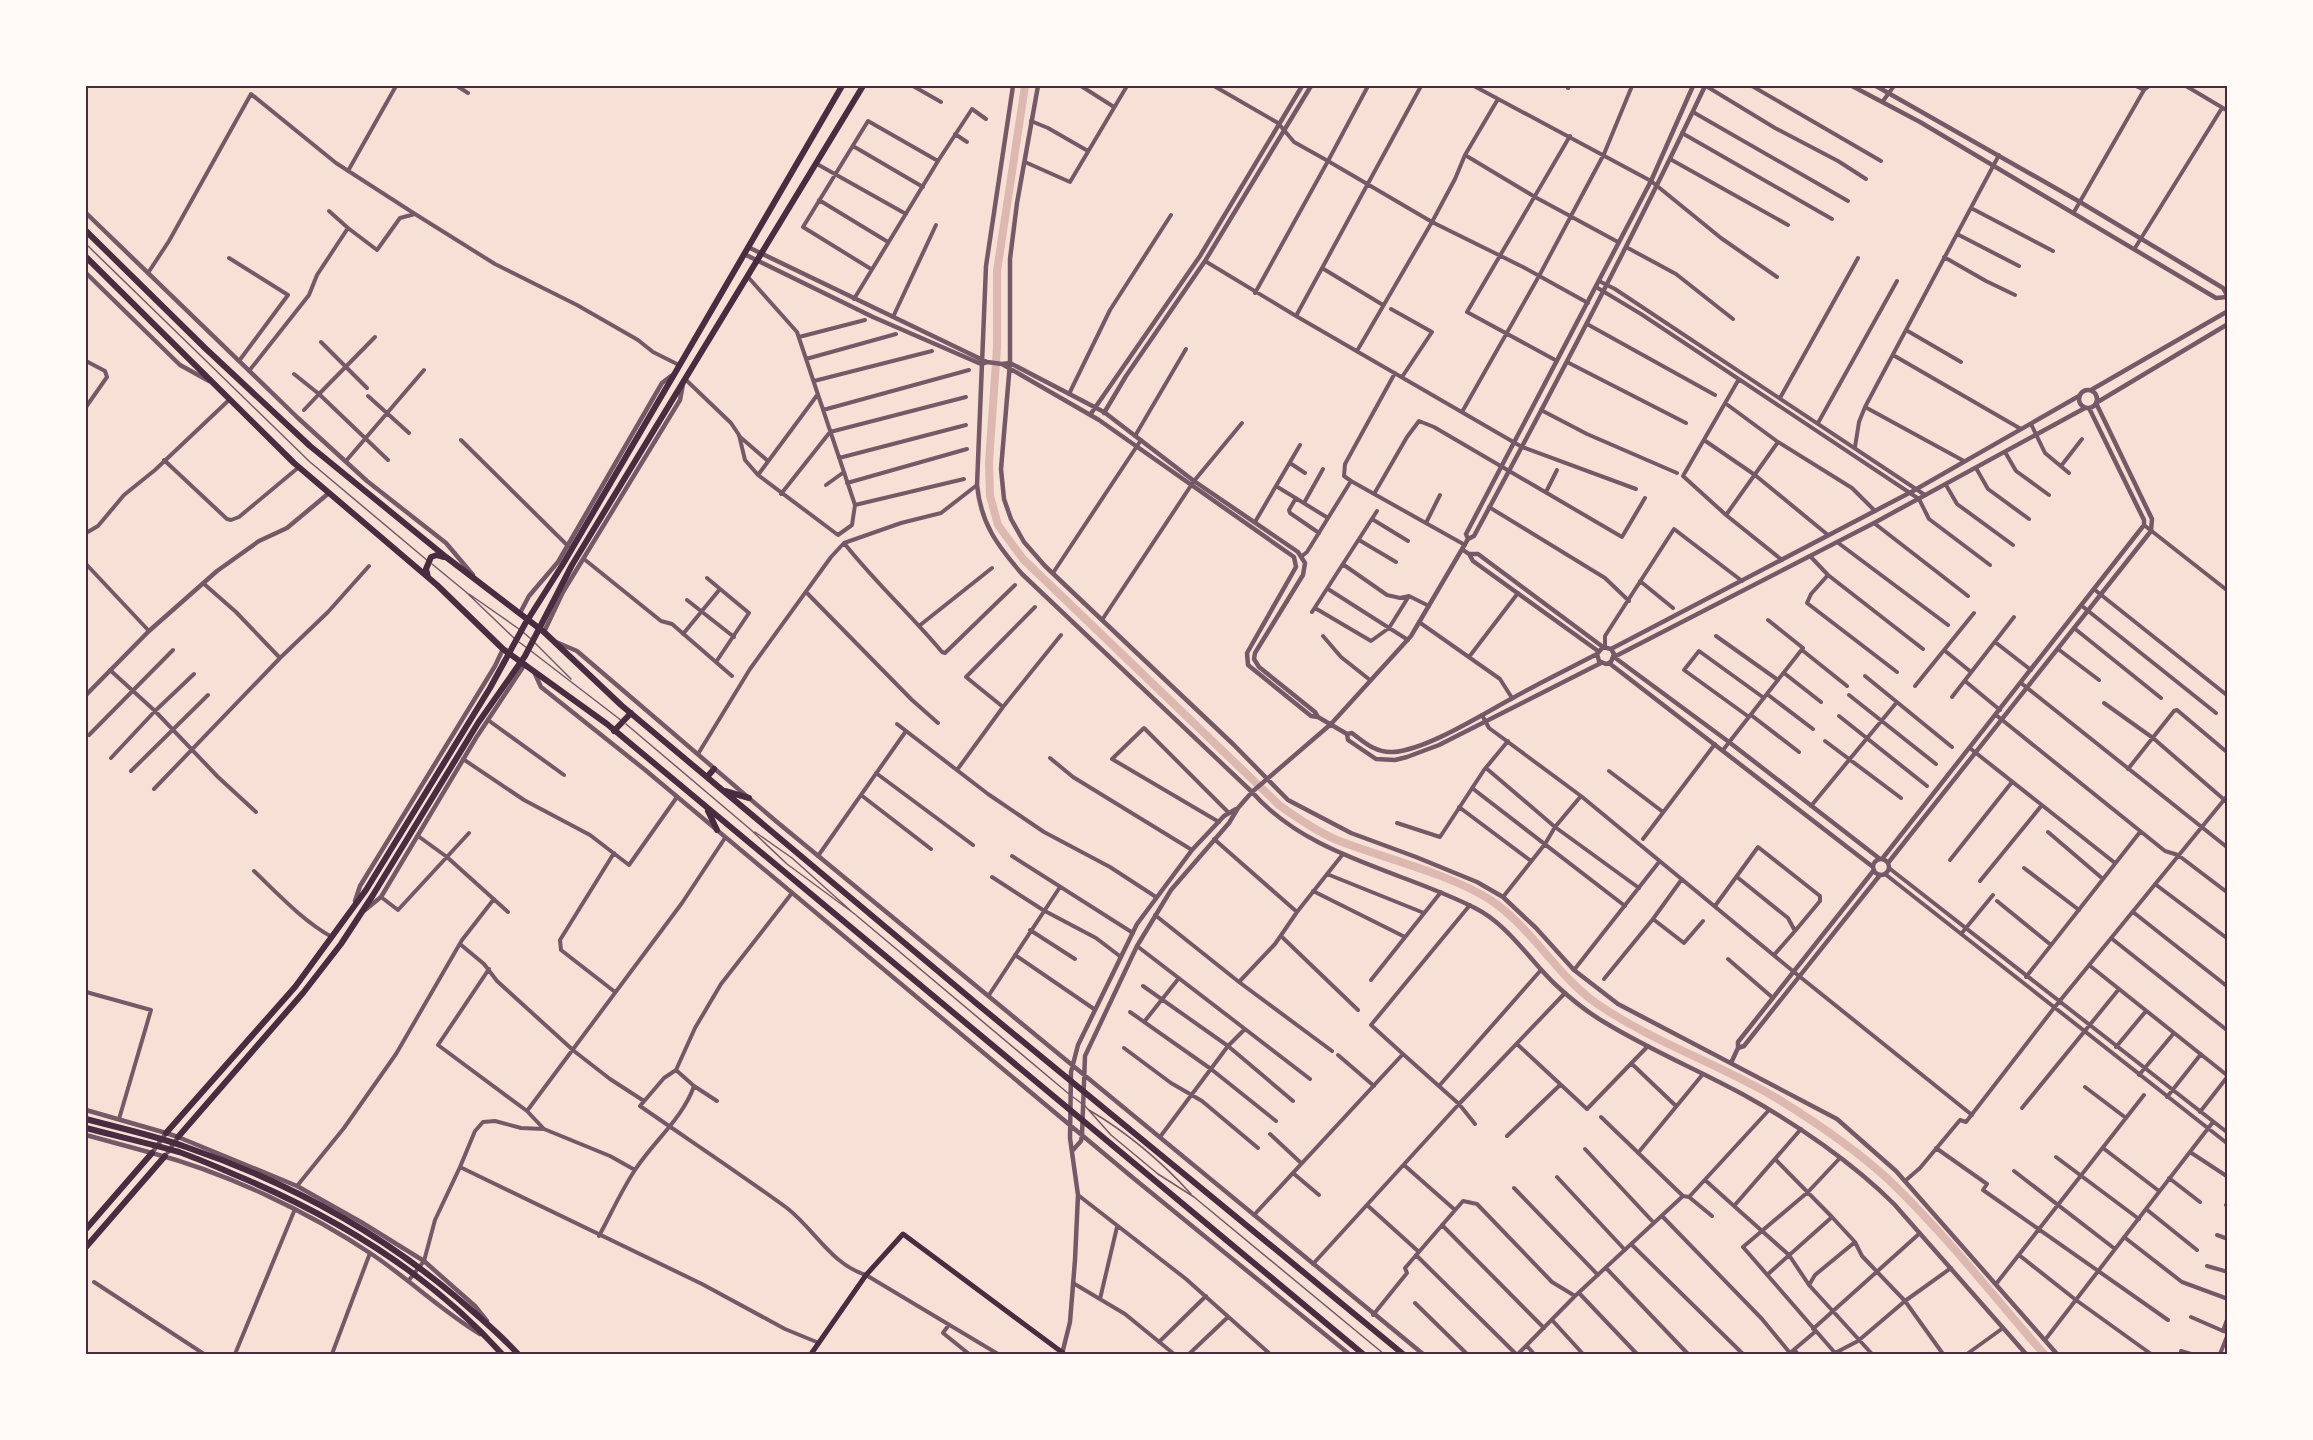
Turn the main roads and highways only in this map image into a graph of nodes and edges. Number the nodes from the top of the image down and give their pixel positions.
1 (842, 86) edge
2 (863, 86) edge
3 (86, 231) edge
4 (86, 257) edge
5 (446, 557) junction
6 (428, 578) junction
7 (631, 713) junction
8 (614, 731) junction
9 (714, 769) road end
10 (707, 777) junction
11 (724, 791) junction
12 (749, 798) road end
13 (707, 808) junction
14 (717, 830) road end
15 (355, 915) junction
16 (86, 1119) edge
17 (86, 1128) edge
18 (166, 1133) road end
19 (178, 1137) road end
20 (152, 1153) road end
21 (165, 1156) road end
22 (87, 1223) edge
23 (86, 1247) edge
24 (502, 1354) edge
25 (518, 1354) edge
26 (811, 1354) edge
27 (1063, 1354) edge
28 (1363, 1354) edge
29 (1402, 1354) edge

1 - 15 main road
2 - 15 main road
3 - 5 main road
4 - 6 main road
5 - 6 main road
5 - 7 main road
6 - 8 main road
7 - 8 main road
7 - 10 main road
8 - 13 main road
9 - 10 main road
10 - 11 main road
11 - 12 main road
11 - 29 main road
13 - 14 main road
13 - 28 main road
15 - 18 main road
15 - 19 main road
16 - 25 main road
17 - 24 main road
20 - 22 main road
21 - 23 main road
26 - 27 main road

